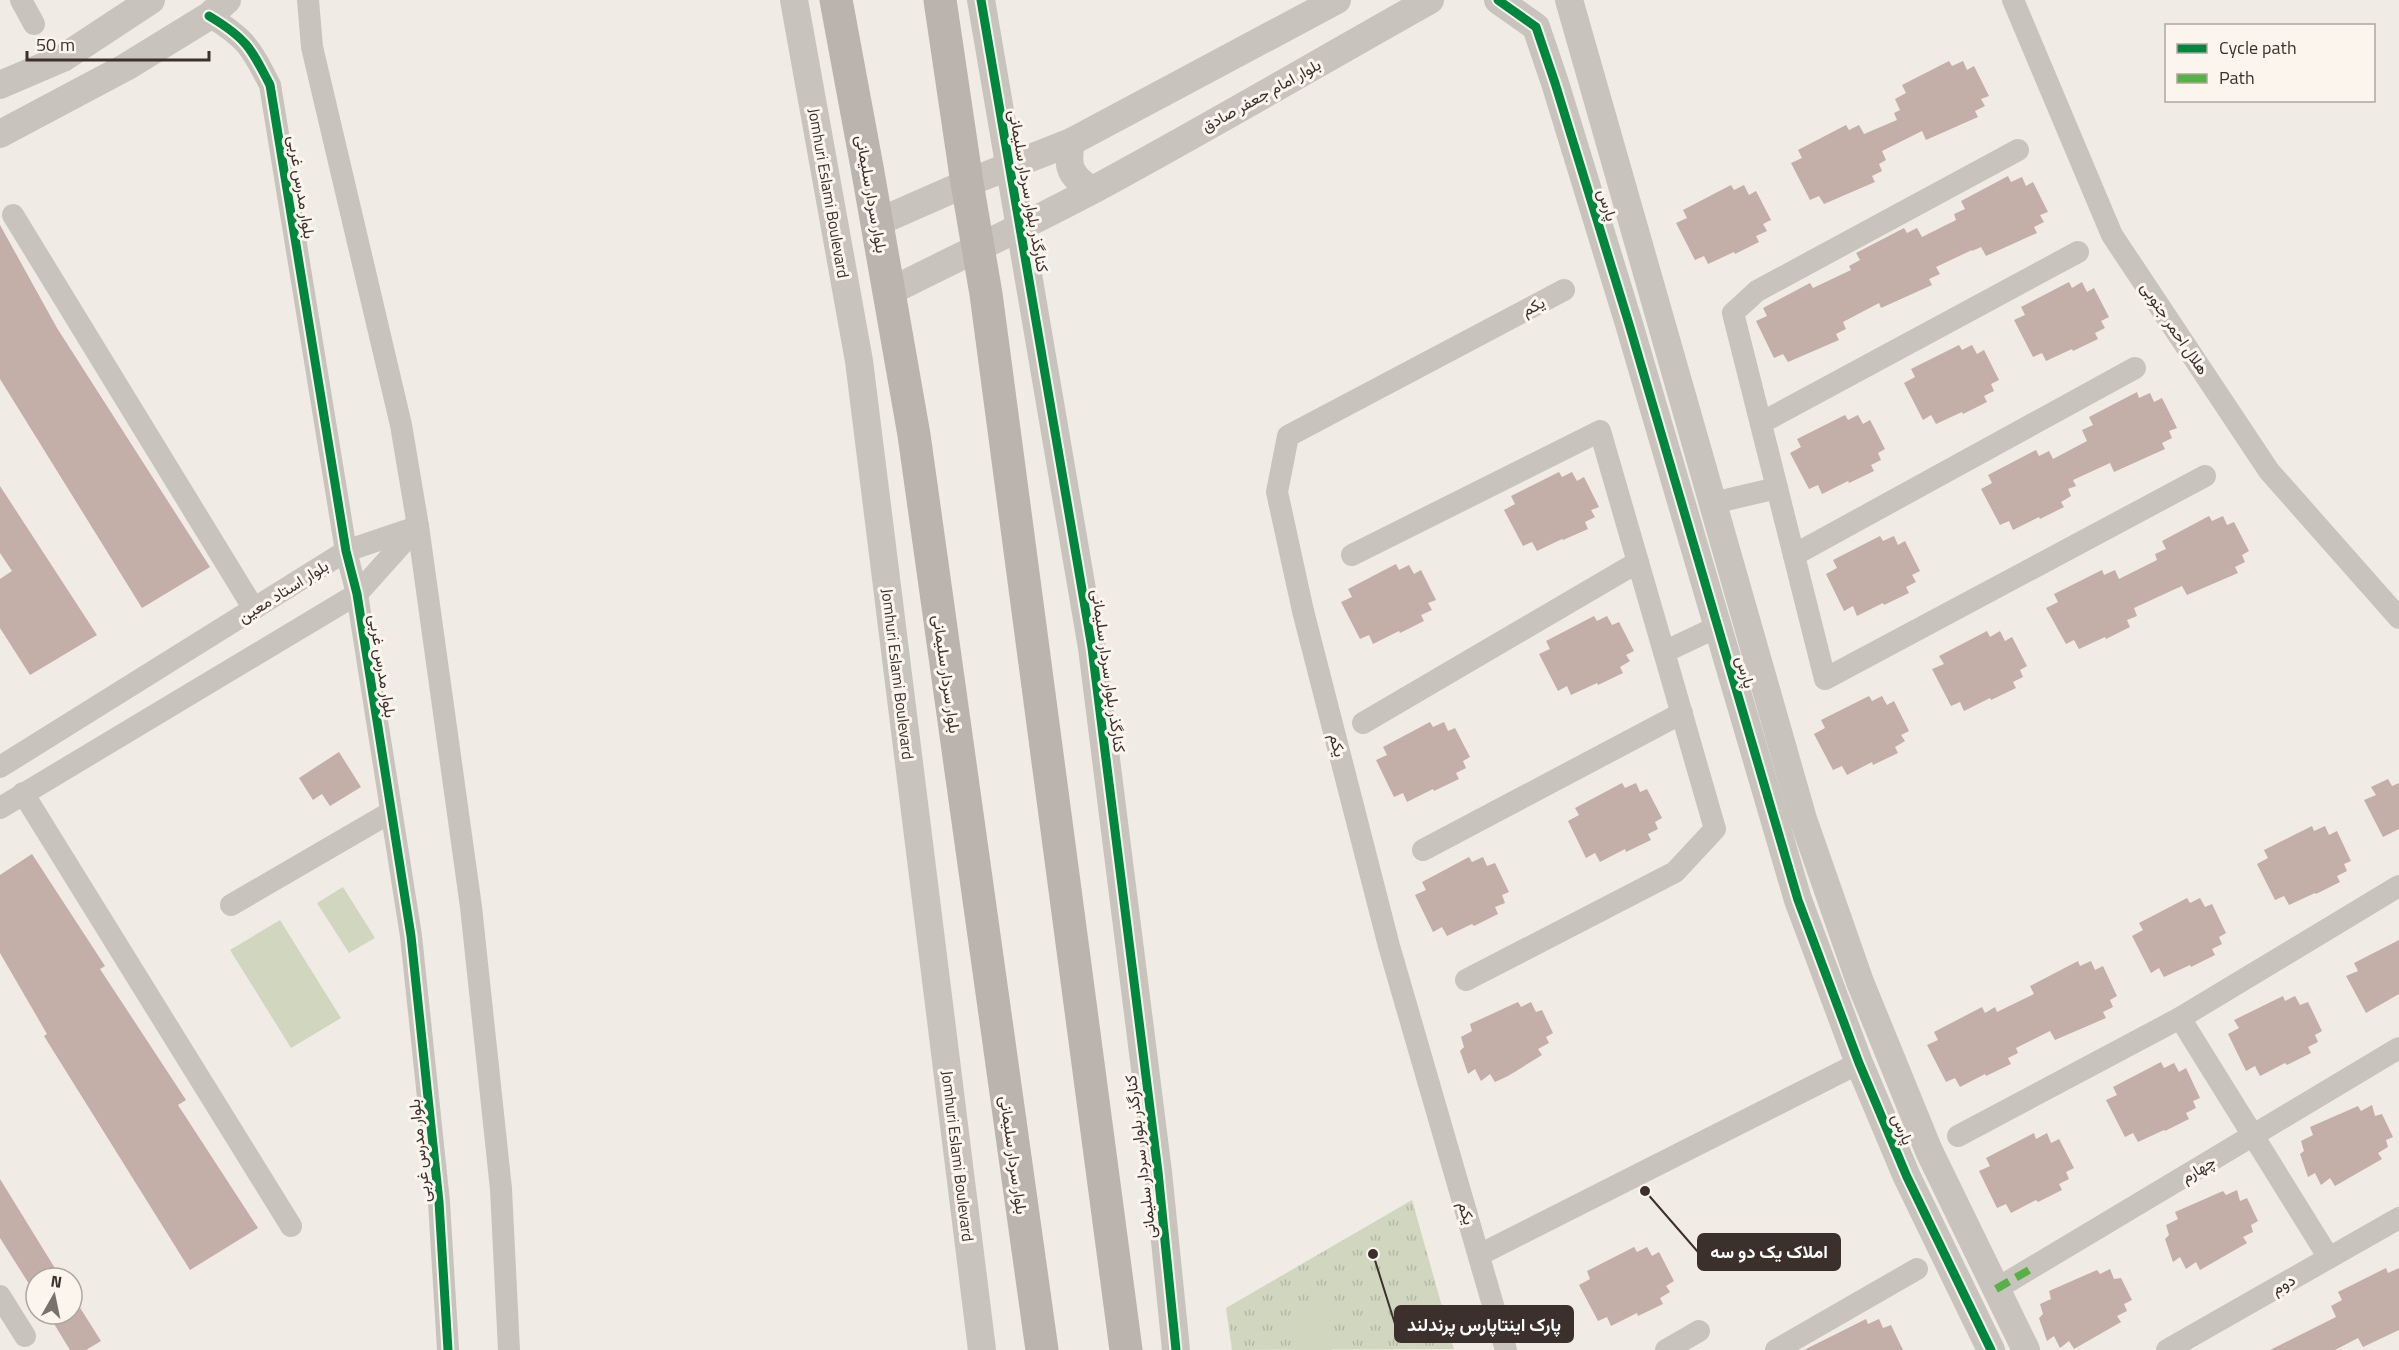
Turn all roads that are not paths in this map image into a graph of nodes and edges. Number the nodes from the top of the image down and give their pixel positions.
1 (21, 0) edge
2 (151, 0) edge
3 (308, 0) edge
4 (794, 0) edge
5 (836, 0) edge
6 (940, 0) edge
7 (981, 0) edge
8 (1337, 0) edge
9 (1430, 0) edge
10 (1498, 0) edge
11 (2013, 0) edge
12 (1571, 7) edge
13 (218, 8) edge
14 (34, 24) dead end
15 (1536, 27) junction
16 (0, 86) edge
17 (0, 134) edge
18 (1071, 142) junction
19 (2018, 150) dead end
20 (1010, 166) junction
21 (967, 183) junction
22 (1091, 190) junction
23 (13, 215) dead end
24 (876, 223) junction
25 (1021, 228) junction
26 (979, 246) junction
27 (2078, 252) dead end
28 (1564, 290) dead end
29 (890, 292) junction
30 (2135, 368) dead end
31 (1761, 423) junction
32 (2205, 476) dead end
33 (1777, 488) junction
34 (1713, 503) junction
35 (418, 526) junction
36 (346, 551) junction
37 (1352, 555) dead end
38 (1794, 555) junction
39 (1638, 562) junction
40 (357, 594) junction
41 (254, 609) junction
42 (2399, 618) edge
43 (1718, 627) junction
44 (1664, 652) junction
45 (1682, 713) junction
46 (1363, 723) dead end
47 (2, 762) edge
48 (23, 793) junction
49 (0, 808) edge
50 (392, 812) junction
51 (1423, 850) dead end
52 (2399, 886) edge
53 (231, 905) dead end
54 (1466, 980) dead end
55 (2180, 1018) junction
56 (2399, 1048) edge
57 (1888, 1050) junction
58 (1859, 1063) junction
59 (2254, 1135) junction
60 (1958, 1136) dead end
61 (2399, 1218) edge
62 (291, 1226) dead end
63 (1479, 1255) junction
64 (2329, 1258) junction
65 (1917, 1269) dead end
66 (1996, 1289) junction
67 (0, 1296) edge
68 (1699, 1331) dead end
69 (25, 1336) dead end
70 (1176, 1349) edge
71 (448, 1350) edge
72 (509, 1350) edge
73 (982, 1350) edge
74 (1042, 1350) edge
75 (1126, 1350) edge
76 (1506, 1350) edge
77 (1666, 1350) edge
78 (1776, 1350) edge
79 (1991, 1350) edge
80 (2026, 1350) edge
81 (2167, 1350) edge

1 - 14 street
2 - 16 street
3 - 35 street
4 - 73 street, Jomhuri Eslami Boulevard
5 - 24 main road, بلوار سردار سلیمانی
6 - 21 main road
7 - 20 street, کنارگذر بلوار سردار سلیمانی
8 - 18 street
9 - 22 street, بلوار امام جعفر صادق
10 - 15 street
11 - 42 street, هلال احمر جنوبی
12 - 15 street
12 - 34 street, پارس
13 - 17 street
13 - 36 street, بلوار مدرس غربی
15 - 43 street, پارس
18 - 20 street
18 - 22 street
19 - 31 street
20 - 21 street
20 - 25 street, کنارگذر بلوار سردار سلیمانی
21 - 24 street
21 - 26 main road
22 - 25 street, بلوار امام جعفر صادق
23 - 41 street
24 - 29 main road, بلوار سردار سلیمانی
25 - 26 street, بلوار امام جعفر صادق
25 - 70 street, کنارگذر بلوار سردار سلیمانی
26 - 29 street, بلوار امام جعفر صادق
26 - 75 main road
27 - 31 street
28 - 63 street, یکم
29 - 74 main road, بلوار سردار سلیمانی
30 - 38 street
31 - 33 street
32 - 38 street
33 - 34 street
33 - 38 street
34 - 57 street, پارس
35 - 36 street, بلوار استاد معین
35 - 40 street
35 - 72 street
36 - 40 street, بلوار مدرس غربی
36 - 41 street, بلوار استاد معین
37 - 39 street
39 - 44 street
39 - 46 street
40 - 48 street
40 - 50 street, بلوار مدرس غربی
41 - 47 street, بلوار استاد معین
43 - 44 street
43 - 58 street, پارس
44 - 45 street
45 - 51 street
45 - 54 street
48 - 49 street
48 - 62 street
50 - 53 street
50 - 71 street, بلوار مدرس غربی
52 - 55 street
55 - 59 street
55 - 60 street
56 - 59 street, چهارم
57 - 58 street
57 - 66 street, پارس
58 - 63 street
58 - 79 street, پارس
59 - 64 street
59 - 66 street, چهارم
61 - 64 street, دوم
63 - 76 street, یکم
64 - 81 street, دوم
65 - 78 street
66 - 80 street, پارس
67 - 69 street
68 - 77 street

